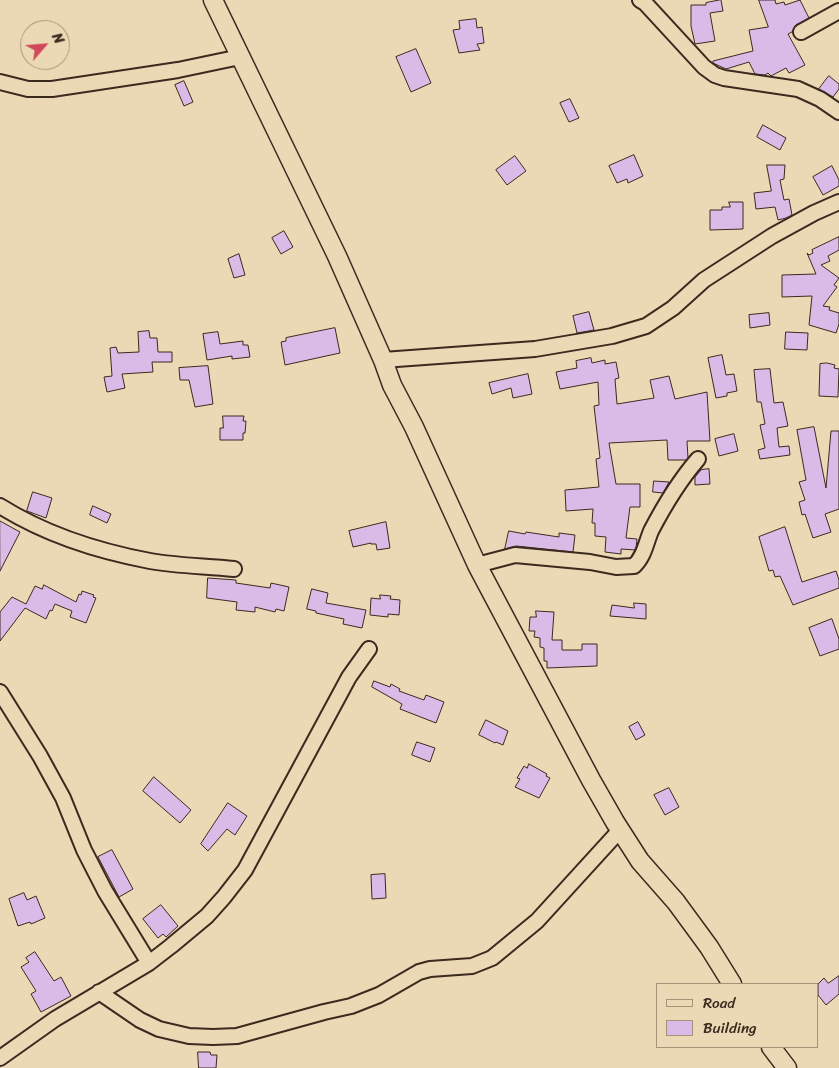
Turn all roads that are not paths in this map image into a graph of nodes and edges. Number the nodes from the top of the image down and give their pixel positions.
1 (213, 0) edge
2 (640, 0) edge
3 (839, 11) edge
4 (801, 32) dead end
5 (240, 57) junction
6 (0, 82) edge
7 (839, 112) edge
8 (839, 202) edge
9 (383, 360) junction
10 (698, 459) dead end
11 (0, 506) edge
12 (477, 565) junction
13 (234, 569) dead end
14 (369, 649) dead end
15 (0, 692) edge
16 (620, 830) junction
17 (149, 963) junction
18 (731, 983) edge
19 (99, 992) junction
20 (772, 1048) edge
21 (0, 1058) edge
22 (787, 1068) edge

1 - 5 street
2 - 7 street
3 - 4 street
5 - 6 street
5 - 9 street
8 - 9 street
9 - 12 street
10 - 12 street
11 - 13 street
12 - 16 street
14 - 17 street
15 - 17 street
16 - 18 street
16 - 19 street
17 - 19 street
19 - 21 street
20 - 22 street

